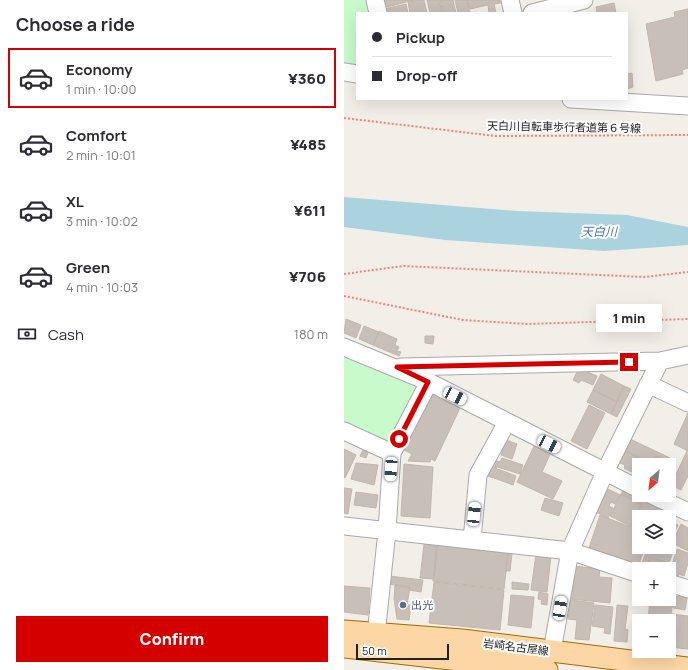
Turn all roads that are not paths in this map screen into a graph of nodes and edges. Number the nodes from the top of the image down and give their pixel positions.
1 (375, 0) edge
2 (510, 0) edge
3 (584, 0) edge
4 (378, 12) edge
5 (513, 12) edge
6 (536, 12) edge
7 (344, 72) edge
8 (356, 74) edge
9 (588, 100) edge
10 (688, 106) edge
11 (344, 347) edge
12 (688, 355) edge
13 (660, 361) junction
14 (397, 367) junction
15 (428, 382) junction
16 (648, 384) junction
17 (688, 403) edge
18 (507, 422) junction
19 (344, 431) edge
20 (392, 453) junction
21 (604, 472) junction
22 (632, 485) edge
23 (667, 502) edge
24 (688, 512) edge
25 (344, 526) edge
26 (387, 530) junction
27 (472, 540) junction
28 (570, 551) junction
29 (632, 572) edge
30 (676, 585) edge
31 (688, 589) edge
32 (344, 631) edge
33 (376, 635) junction
34 (344, 647) edge
35 (550, 661) edge
36 (438, 664) edge
37 (688, 668) edge

1 - 4 street
2 - 5 street
3 - 6 street
7 - 8 street
9 - 10 street
11 - 14 street
12 - 13 street
13 - 14 street
13 - 16 street
14 - 15 street
15 - 18 street
15 - 20 street
16 - 17 street
16 - 21 street
18 - 21 street
18 - 27 street
19 - 20 street
20 - 26 street
21 - 22 street
21 - 28 street
23 - 24 street
25 - 26 street
26 - 27 street
26 - 33 street
27 - 28 street
28 - 29 street
28 - 35 street
30 - 31 street
32 - 33 main road, 岩崎名古屋線
33 - 35 main road, 岩崎名古屋線
34 - 36 main road, 岩崎名古屋線
35 - 36 main road, 岩崎名古屋線
35 - 37 main road, 岩崎名古屋線

